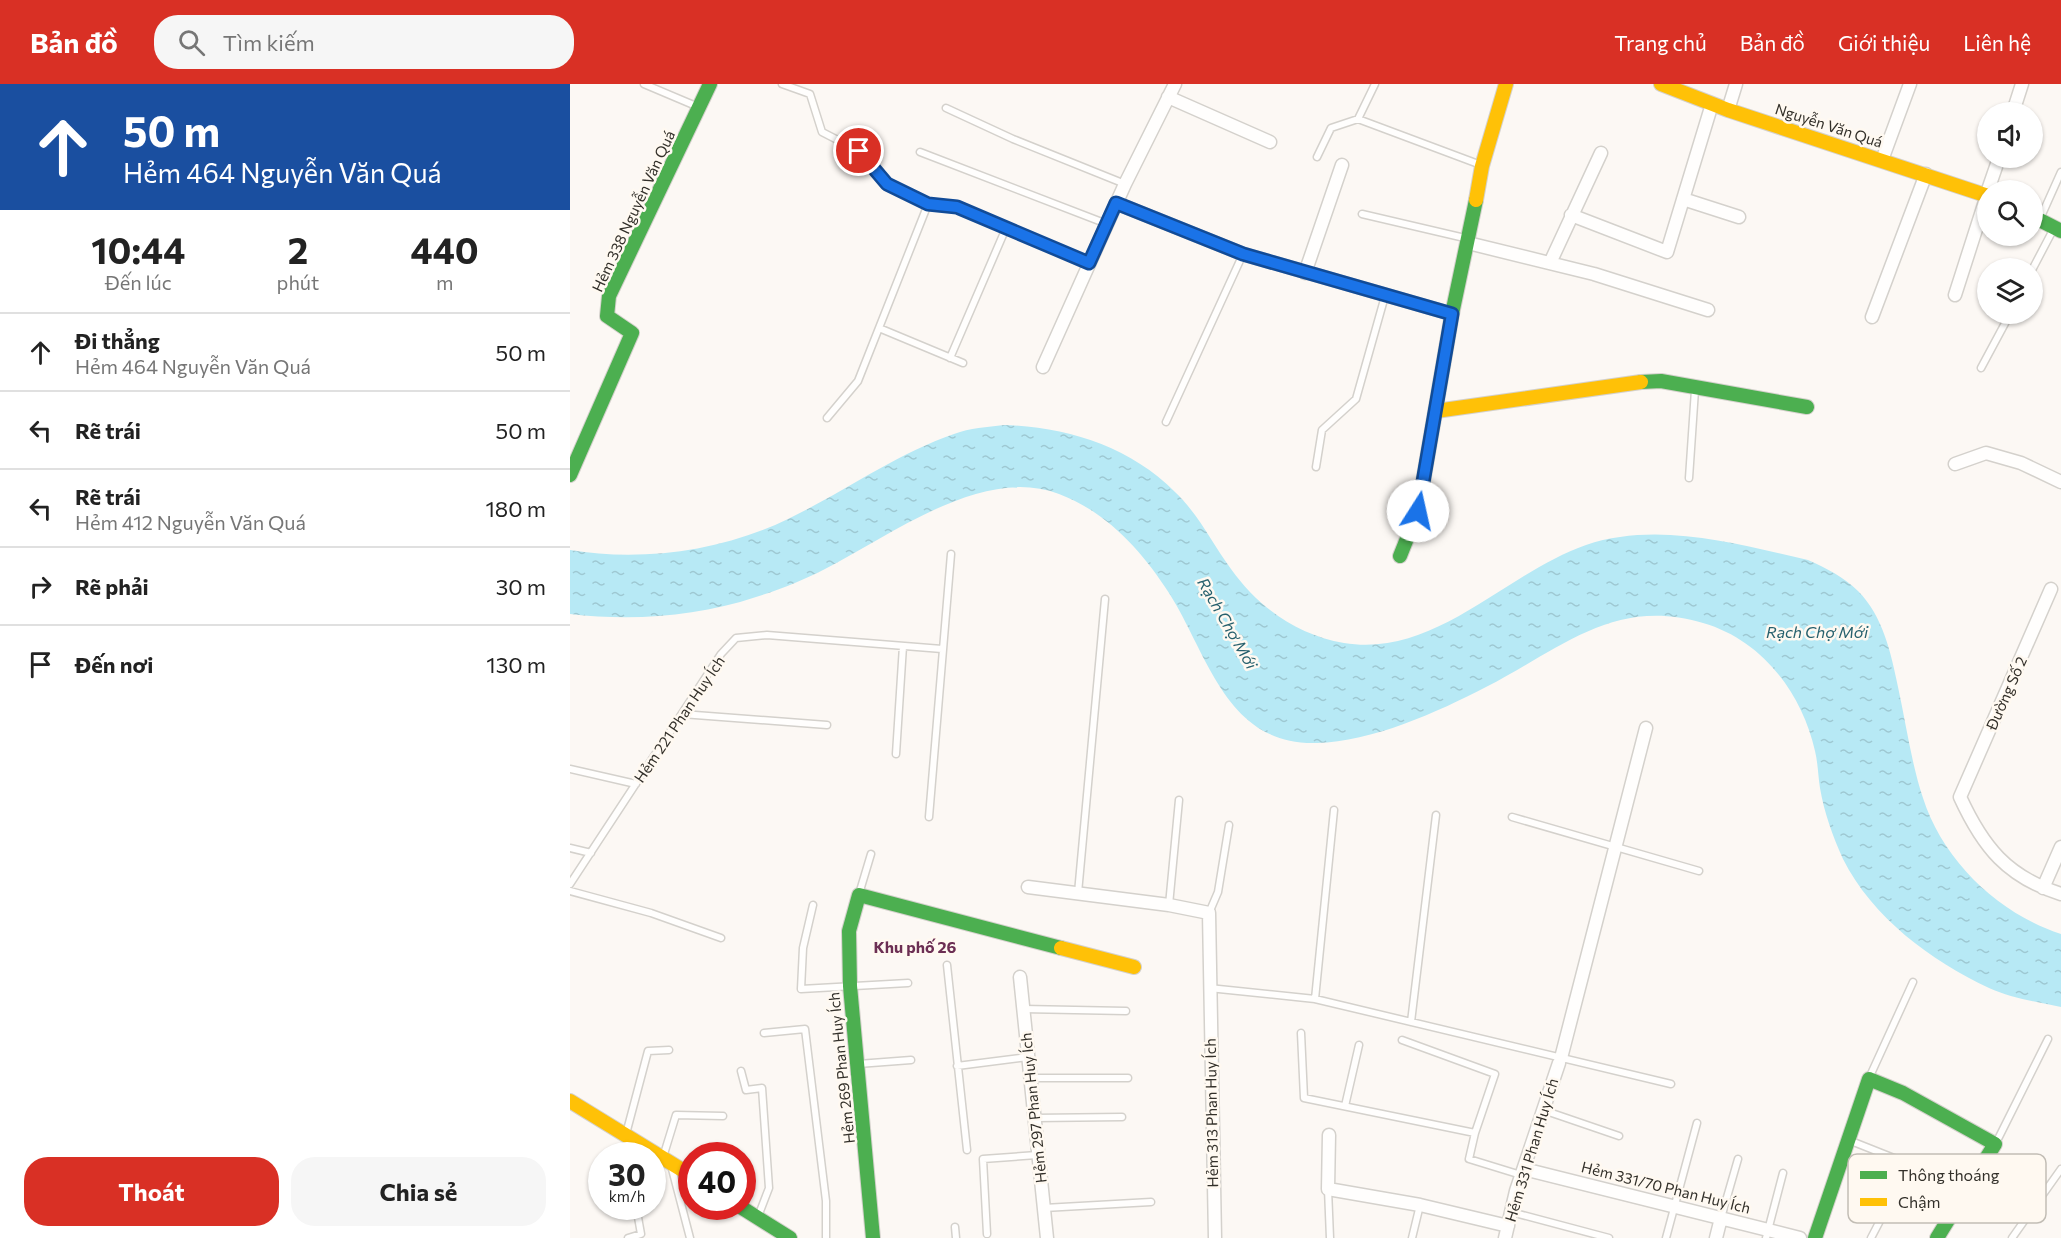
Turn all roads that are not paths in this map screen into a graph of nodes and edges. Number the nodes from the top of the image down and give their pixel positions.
1 (645, 84) edge
2 (710, 84) edge
3 (782, 84) edge
4 (1175, 84) edge
5 (1376, 84) edge
6 (1506, 84) edge
7 (1660, 84) edge
8 (1736, 84) edge
9 (1910, 84) edge
10 (2022, 84) edge
11 (1168, 97) junction
12 (2016, 102) edge
13 (1712, 104) junction
14 (699, 108) junction
15 (946, 108) dead end
16 (1728, 110) junction
17 (1358, 119) junction
18 (1270, 142) dead end
19 (920, 152) dead end
20 (1601, 153) dead end
21 (1317, 157) dead end
22 (1882, 160) junction
23 (1342, 165) dead end
24 (1482, 166) junction
25 (2061, 172) edge
26 (1926, 174) junction
27 (1125, 184) junction
28 (1977, 190) edge
29 (1683, 199) junction
30 (1116, 203) junction
31 (928, 204) junction
32 (2043, 205) edge
33 (1362, 214) dead end
34 (1571, 215) junction
35 (1739, 217) dead end
36 (2043, 222) edge
37 (1107, 224) junction
38 (1977, 225) edge
39 (1006, 228) junction
40 (2058, 229) edge
41 (1469, 241) junction
42 (1243, 254) junction
43 (2040, 258) edge
44 (1089, 263) junction
45 (1550, 263) junction
46 (1305, 273) junction
47 (1955, 295) dead end
48 (1385, 296) junction
49 (1708, 310) dead end
50 (1452, 314) junction
51 (1872, 317) dead end
52 (2005, 324) edge
53 (879, 328) junction
54 (950, 358) junction
55 (963, 363) dead end
56 (1043, 367) dead end
57 (1981, 368) dead end
58 (1695, 387) junction
59 (1807, 407) dead end
60 (1436, 411) junction
61 (827, 418) dead end
62 (1166, 422) dead end
63 (1955, 464) dead end
64 (1316, 467) dead end
65 (570, 475) edge
66 (1689, 478) dead end
67 (2061, 482) edge
68 (951, 554) dead end
69 (1400, 556) dead end
70 (2051, 589) dead end
71 (1105, 599) dead end
72 (903, 646) junction
73 (942, 649) junction
74 (682, 714) junction
75 (827, 725) dead end
76 (1646, 728) dead end
77 (896, 754) dead end
78 (570, 769) edge
79 (636, 784) junction
80 (1179, 800) dead end
81 (1334, 810) dead end
82 (1436, 815) dead end
83 (929, 818) dead end
84 (1512, 818) dead end
85 (1229, 825) dead end
86 (1614, 846) junction
87 (2061, 847) edge
88 (570, 848) edge
89 (591, 852) junction
90 (871, 854) dead end
91 (1699, 871) dead end
92 (570, 884) edge
93 (1028, 886) dead end
94 (2043, 888) junction
95 (570, 891) edge
96 (1078, 893) junction
97 (2061, 894) edge
98 (858, 895) junction
99 (813, 905) dead end
100 (1169, 905) junction
101 (1209, 913) junction
102 (722, 938) dead end
103 (946, 965) dead end
104 (1134, 967) dead end
105 (1020, 977) dead end
106 (1912, 982) dead end
107 (908, 983) dead end
108 (850, 986) junction
109 (1208, 988) junction
110 (1315, 999) junction
111 (1023, 1009) junction
112 (1126, 1011) dead end
113 (1411, 1022) junction
114 (764, 1033) dead end
115 (1301, 1033) dead end
116 (2048, 1039) dead end
117 (1402, 1040) dead end
118 (1359, 1045) dead end
119 (669, 1050) dead end
120 (1028, 1057) junction
121 (910, 1060) dead end
122 (1560, 1060) junction
123 (858, 1064) junction
124 (957, 1066) junction
125 (741, 1071) dead end
126 (1030, 1078) junction
127 (1128, 1078) dead end
128 (1869, 1079) junction
129 (1671, 1083) dead end
130 (570, 1101) edge
131 (1345, 1106) junction
132 (1542, 1109) junction
133 (723, 1116) dead end
134 (1122, 1117) dead end
135 (1034, 1119) junction
136 (1697, 1123) dead end
137 (1475, 1132) junction
138 (626, 1134) junction
139 (1329, 1135) dead end
140 (1619, 1136) dead end
141 (1847, 1140) junction
142 (637, 1142) edge
143 (665, 1142) edge
144 (1995, 1144) junction
145 (967, 1150) dead end
146 (1883, 1154) edge
147 (1989, 1154) edge
148 (1037, 1155) junction
149 (1737, 1159) dead end
150 (2061, 1169) edge
151 (1523, 1172) junction
152 (1783, 1173) dead end
153 (666, 1175) edge
154 (1328, 1189) junction
155 (2046, 1190) edge
156 (1151, 1202) dead end
157 (1419, 1204) junction
158 (1675, 1206) junction
159 (1043, 1208) junction
160 (1511, 1212) junction
161 (758, 1218) joint
162 (1721, 1218) junction
163 (638, 1220) edge
164 (1879, 1223) edge
165 (1946, 1223) edge
166 (2023, 1223) edge
167 (956, 1227) dead end
168 (1506, 1232) edge
169 (773, 1234) edge
170 (987, 1234) dead end
171 (1767, 1234) edge
172 (628, 1238) edge
173 (690, 1238) edge
174 (790, 1238) edge
175 (826, 1238) edge
176 (873, 1238) edge
177 (956, 1238) edge
178 (1047, 1238) edge
179 (1215, 1238) edge
180 (1330, 1238) edge
181 (1412, 1238) edge
182 (1609, 1238) edge
183 (1666, 1238) edge
184 (1716, 1238) edge
185 (1799, 1238) edge
186 (1815, 1238) edge
187 (1871, 1238) edge
188 (1937, 1238) edge
189 (2012, 1238) edge

1 - 14 lane
2 - 14 street, Hẻm 338 Nguyễn Văn Quá
3 - 31 lane
4 - 11 street
5 - 17 lane
6 - 24 street
7 - 13 street, Nguyễn Văn Quá
8 - 16 street
9 - 22 street
10 - 12 street
11 - 18 street
11 - 27 street
13 - 16 street, Nguyễn Văn Quá
13 - 29 street
14 - 65 street, Hẻm 338 Nguyễn Văn Quá
15 - 27 lane
16 - 22 street, Nguyễn Văn Quá
17 - 21 lane
17 - 24 lane
19 - 37 lane
20 - 34 street
22 - 26 street, Nguyễn Văn Quá
23 - 46 street
24 - 41 street
25 - 32 lane
26 - 28 street, Nguyễn Văn Quá
26 - 51 street
27 - 30 street
29 - 34 street
29 - 35 street
30 - 37 street
30 - 42 street
31 - 39 lane
31 - 53 lane
33 - 41 lane
34 - 45 street
36 - 40 street
37 - 44 street
38 - 47 street
39 - 44 lane
39 - 54 lane
40 - 43 lane
41 - 45 street
41 - 50 street
42 - 46 street
42 - 62 lane
44 - 56 street
45 - 49 street
46 - 48 street
48 - 50 street
48 - 64 lane
50 - 60 street
52 - 57 lane
53 - 54 lane
53 - 61 lane
54 - 55 lane
58 - 59 street
58 - 60 street
58 - 66 lane
60 - 69 street
63 - 67 street
68 - 73 lane
70 - 94 street, Đường Số 2
71 - 96 lane
72 - 73 lane, Hẻm 221 Phan Huy Ích
72 - 74 lane, Hẻm 221 Phan Huy Ích
72 - 77 lane
73 - 83 lane
74 - 75 lane
74 - 79 lane, Hẻm 221 Phan Huy Ích
76 - 86 street, Hẻm 331 Phan Huy Ích
78 - 79 lane
79 - 89 lane, Hẻm 221 Phan Huy Ích
80 - 100 lane
81 - 110 lane
82 - 113 lane
84 - 86 lane
85 - 101 lane
86 - 91 lane
86 - 122 street, Hẻm 331 Phan Huy Ích
87 - 94 street
88 - 89 lane
89 - 92 lane, Hẻm 221 Phan Huy Ích
90 - 98 lane, Hẻm 269 Phan Huy Ích
93 - 96 street
94 - 97 street
95 - 102 lane
96 - 100 street
98 - 104 street
98 - 108 street, Hẻm 269 Phan Huy Ích
99 - 108 lane
100 - 101 street
101 - 109 street, Hẻm 313 Phan Huy Ích
103 - 124 lane
105 - 111 street, Hẻm 297 Phan Huy Ích
106 - 128 lane
107 - 108 lane
108 - 123 street, Hẻm 269 Phan Huy Ích
109 - 110 lane
109 - 179 street, Hẻm 313 Phan Huy Ích
110 - 113 lane
111 - 112 lane
111 - 120 street, Hẻm 297 Phan Huy Ích
113 - 122 lane
114 - 175 lane
115 - 131 lane
116 - 144 lane
117 - 137 lane
118 - 131 lane
119 - 138 lane
120 - 124 lane
120 - 126 street, Hẻm 297 Phan Huy Ích
121 - 123 lane
122 - 129 lane
122 - 132 street, Hẻm 331 Phan Huy Ích
123 - 176 street, Hẻm 269 Phan Huy Ích
124 - 145 lane
125 - 161 lane
126 - 127 lane
126 - 135 street, Hẻm 297 Phan Huy Ích
128 - 141 street
128 - 144 street
130 - 138 street
131 - 137 lane
132 - 140 lane
132 - 151 street, Hẻm 331 Phan Huy Ích
133 - 143 lane
134 - 135 lane
135 - 148 street, Hẻm 297 Phan Huy Ích
136 - 158 lane
137 - 151 lane
138 - 142 street
139 - 154 street
141 - 146 lane
141 - 186 street
144 - 147 street
148 - 159 street, Hẻm 297 Phan Huy Ích
148 - 170 lane
149 - 162 lane
150 - 155 lane
151 - 158 street, Hẻm 331/70 Phan Huy Ích
151 - 160 street, Hẻm 331 Phan Huy Ích
152 - 171 lane
153 - 173 lane
154 - 157 street
154 - 180 lane
156 - 159 lane
157 - 168 street
157 - 181 lane
158 - 162 street, Hẻm 331/70 Phan Huy Ích
158 - 183 lane
159 - 178 street, Hẻm 297 Phan Huy Ích
160 - 168 street, Hẻm 331 Phan Huy Ích
160 - 182 lane
161 - 169 street
162 - 171 street, Hẻm 331/70 Phan Huy Ích
162 - 184 street
163 - 172 lane
164 - 187 lane
165 - 188 street
166 - 189 lane
167 - 177 lane
169 - 174 street
171 - 185 street, Hẻm 331/70 Phan Huy Ích

